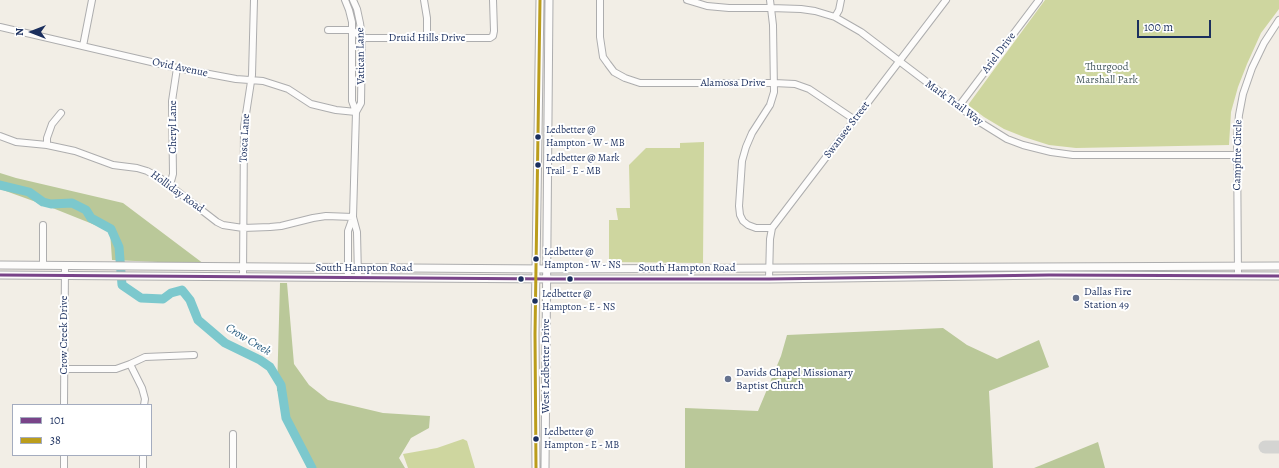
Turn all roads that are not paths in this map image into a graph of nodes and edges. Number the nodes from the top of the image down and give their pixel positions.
1 (92, 0) edge
2 (254, 0) edge
3 (345, 0) edge
4 (353, 0) edge
5 (424, 0) edge
6 (493, 0) edge
7 (540, 0) edge
8 (549, 0) edge
9 (600, 0) edge
10 (687, 0) edge
11 (770, 0) edge
12 (841, 0) edge
13 (945, 0) edge
14 (1039, 0) edge
15 (771, 8) junction
16 (835, 17) junction
17 (1279, 20) edge
18 (0, 27) edge
19 (328, 30) dead end
20 (352, 30) junction
21 (362, 38) junction
22 (427, 38) junction
23 (83, 46) junction
24 (899, 62) junction
25 (177, 68) junction
26 (251, 80) junction
27 (774, 83) junction
28 (958, 106) junction
29 (356, 112) junction
30 (61, 113) dead end
31 (855, 120) junction
32 (0, 136) edge
33 (47, 145) junction
34 (1238, 155) junction
35 (170, 185) junction
36 (537, 186) junction
37 (547, 188) junction
38 (354, 217) junction
39 (43, 225) dead end
40 (243, 228) junction
41 (772, 228) junction
42 (0, 265) edge
43 (43, 265) junction
44 (65, 265) junction
45 (1238, 266) junction
46 (1279, 266) edge
47 (243, 267) junction
48 (348, 268) junction
49 (358, 268) junction
50 (397, 268) junction
51 (695, 268) junction
52 (770, 268) junction
53 (842, 268) junction
54 (1048, 268) junction
55 (536, 269) junction
56 (546, 269) junction
57 (0, 275) edge
58 (43, 275) junction
59 (64, 275) junction
60 (1048, 276) junction
61 (1238, 276) junction
62 (1279, 276) edge
63 (243, 277) junction
64 (348, 277) junction
65 (358, 277) junction
66 (397, 278) junction
67 (694, 278) junction
68 (841, 278) junction
69 (536, 279) junction
70 (546, 279) junction
71 (770, 279) junction
72 (194, 355) dead end
73 (130, 364) junction
74 (64, 368) junction
75 (535, 382) junction
76 (546, 382) junction
77 (64, 404) edge
78 (144, 404) edge
79 (234, 434) dead end
80 (64, 456) edge
81 (144, 456) edge
82 (64, 468) edge
83 (143, 468) edge
84 (233, 468) edge
85 (537, 468) edge
86 (545, 468) edge

1 - 23 street
2 - 26 street, Tosca Lane
3 - 20 street, Vatican Lane
4 - 21 street, Vatican Lane
5 - 22 street
6 - 22 street, Druid Hills Drive
7 - 36 main road, West Ledbetter Drive
8 - 37 main road, West Ledbetter Drive
9 - 27 street, Alamosa Drive
10 - 15 street, Mark Trail Way
11 - 15 street
12 - 16 street
13 - 24 street, Swansee Street
14 - 28 street, Ariel Drive
15 - 16 street, Mark Trail Way
15 - 27 street
16 - 24 street, Mark Trail Way
17 - 34 street, Campfire Circle
18 - 23 street, Ovid Avenue
19 - 20 street
20 - 21 street
20 - 29 street, Vatican Lane
21 - 22 street, Druid Hills Drive
21 - 29 street, Vatican Lane
23 - 25 street, Ovid Avenue
24 - 28 street, Mark Trail Way
24 - 31 street, Swansee Street
25 - 26 street, Ovid Avenue
25 - 35 street, Cheryl Lane
26 - 29 street, Ovid Avenue
26 - 40 street, Tosca Lane
27 - 31 street, Alamosa Drive
27 - 41 street
28 - 34 street, Mark Trail Way
29 - 38 street, Vatican Lane
30 - 33 street
31 - 41 street, Swansee Street
32 - 33 street, Holliday Road
33 - 35 street, Holliday Road
34 - 45 street, Campfire Circle
35 - 40 street, Holliday Road
36 - 37 main road
36 - 55 main road, West Ledbetter Drive
37 - 56 main road, West Ledbetter Drive
38 - 40 street, Holliday Road
38 - 48 street, Vatican Lane
38 - 49 street, Vatican Lane
39 - 43 street
40 - 47 street, Tosca Lane
41 - 52 street
42 - 43 main road, South Hampton Road
43 - 44 main road, South Hampton Road
43 - 58 main road
44 - 47 main road, South Hampton Road
44 - 59 street, Crow Creek Drive
45 - 46 main road, South Hampton Road
45 - 54 main road, South Hampton Road
45 - 61 street, Campfire Circle
47 - 48 main road, South Hampton Road
47 - 63 street, Tosca Lane
48 - 49 main road, South Hampton Road
48 - 64 street, Vatican Lane
49 - 50 main road, South Hampton Road
49 - 65 street, Vatican Lane
50 - 55 main road, South Hampton Road
50 - 66 main road
51 - 52 main road, South Hampton Road
51 - 56 main road, South Hampton Road
51 - 67 main road
52 - 53 main road, South Hampton Road
52 - 71 street
53 - 54 main road, South Hampton Road
53 - 68 main road
54 - 60 main road
55 - 56 main road, South Hampton Road
55 - 69 main road, West Ledbetter Drive
56 - 70 main road, West Ledbetter Drive
57 - 58 main road, South Hampton Road
58 - 59 main road, South Hampton Road
59 - 63 main road, South Hampton Road
59 - 74 street, Crow Creek Drive
60 - 61 main road, South Hampton Road
60 - 68 main road, South Hampton Road
61 - 62 main road, South Hampton Road
63 - 64 main road, South Hampton Road
64 - 65 main road, South Hampton Road
65 - 66 main road, South Hampton Road
66 - 69 main road, South Hampton Road
67 - 70 main road, South Hampton Road
67 - 71 main road, South Hampton Road
68 - 71 main road, South Hampton Road
69 - 70 main road, South Hampton Road
69 - 75 main road, West Ledbetter Drive
70 - 76 main road, West Ledbetter Drive
72 - 73 street
73 - 74 street
73 - 78 street
74 - 77 street, Crow Creek Drive
75 - 76 main road
75 - 85 main road, West Ledbetter Drive
76 - 86 main road, West Ledbetter Drive
79 - 84 street
80 - 82 street
81 - 83 street

